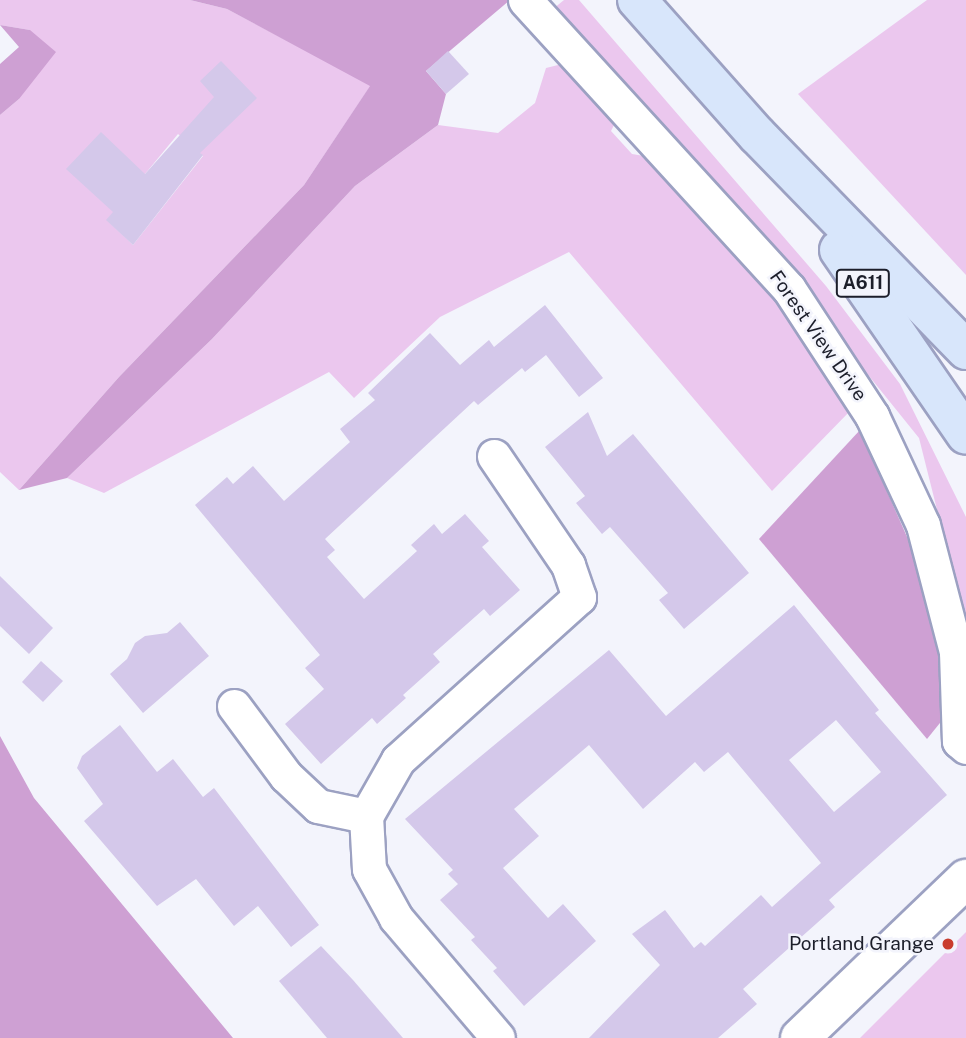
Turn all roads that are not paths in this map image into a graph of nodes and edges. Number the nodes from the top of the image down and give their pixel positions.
1 (525, 0) edge
2 (637, 0) edge
3 (757, 135) junction
4 (966, 350) edge
5 (966, 435) edge
6 (494, 456) dead end
7 (234, 706) dead end
8 (966, 747) edge
9 (366, 816) junction
10 (966, 879) edge
11 (803, 1035) edge
12 (498, 1038) edge

1 - 8 street, Forest View Drive
2 - 3 main road, A611
3 - 4 main road, A611
3 - 5 main road, A611
6 - 9 street
7 - 9 street
9 - 12 street
10 - 11 street

